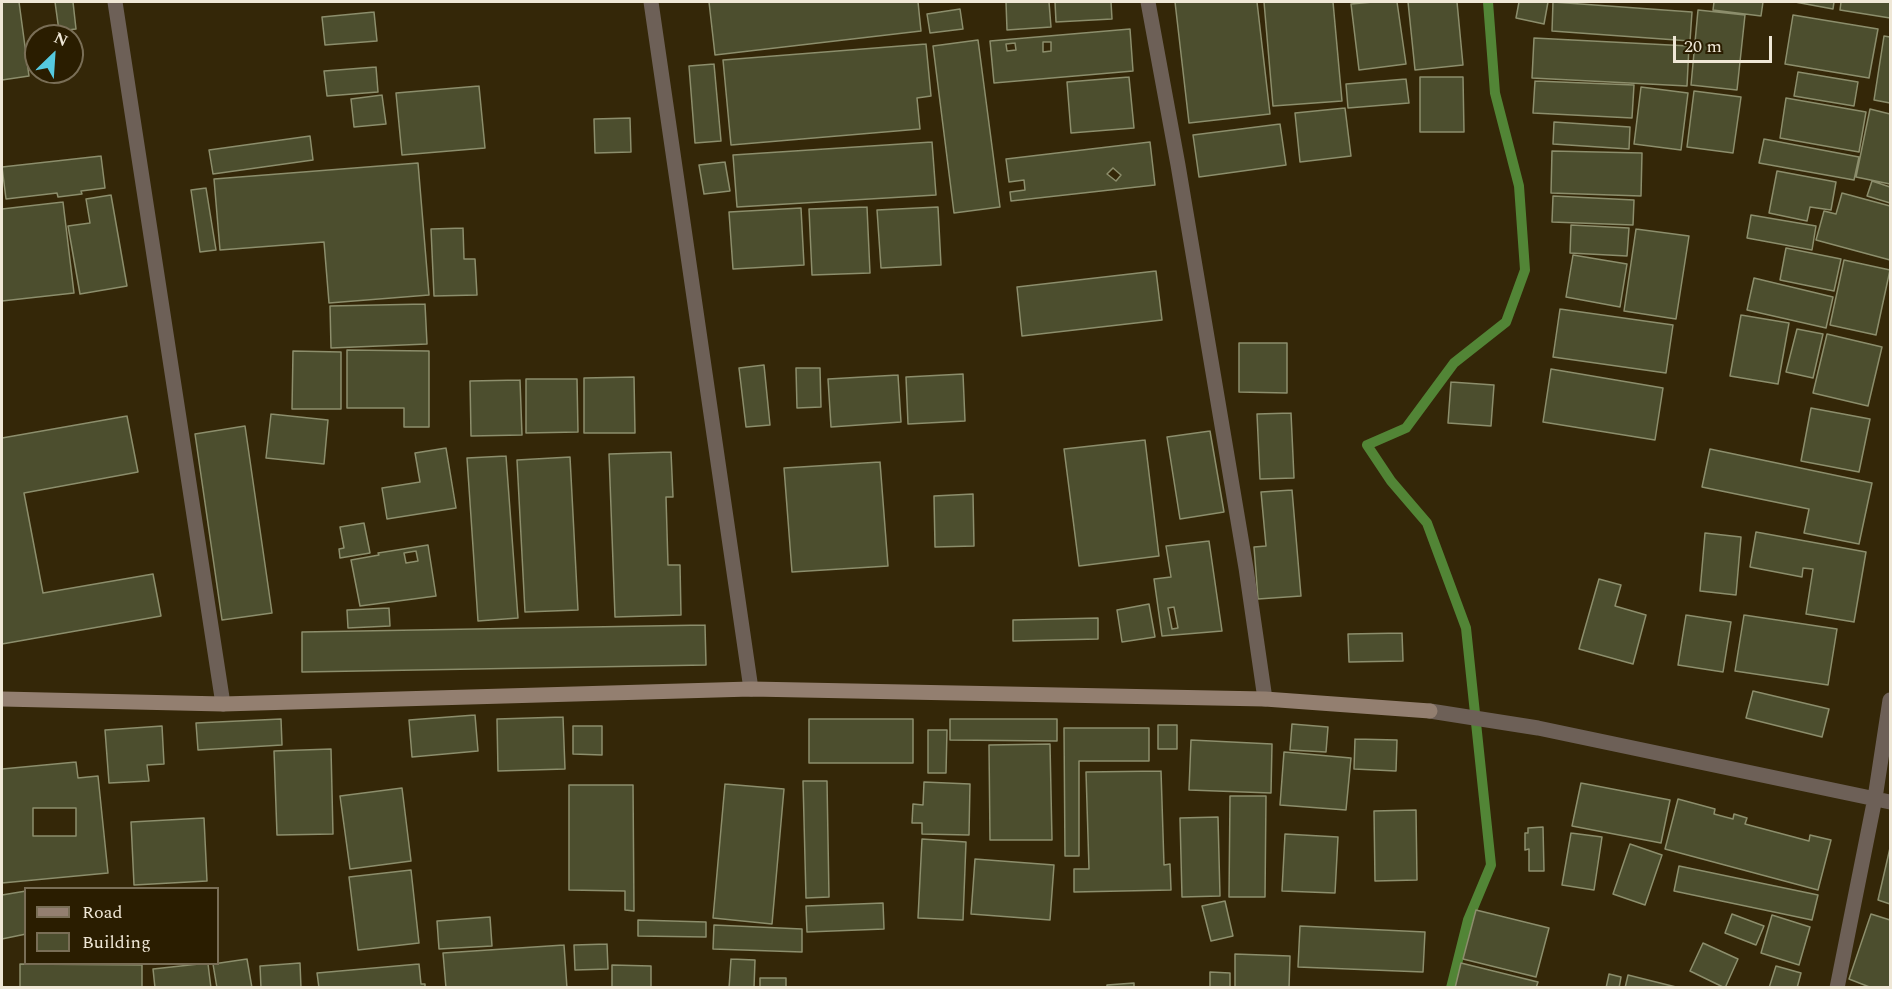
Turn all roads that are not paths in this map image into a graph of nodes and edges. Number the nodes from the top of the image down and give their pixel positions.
1 (114, 2) edge
2 (651, 2) edge
3 (1148, 2) edge
4 (751, 689) junction
5 (2, 699) edge
6 (1265, 699) junction
7 (1890, 700) edge
8 (223, 704) junction
9 (1430, 711) joint
10 (1883, 800) edge
11 (1837, 987) edge

1 - 8 street
2 - 4 street
3 - 6 street
4 - 6 main road
4 - 8 main road
5 - 8 main road
6 - 9 main road
7 - 10 street
9 - 10 street
10 - 11 street

